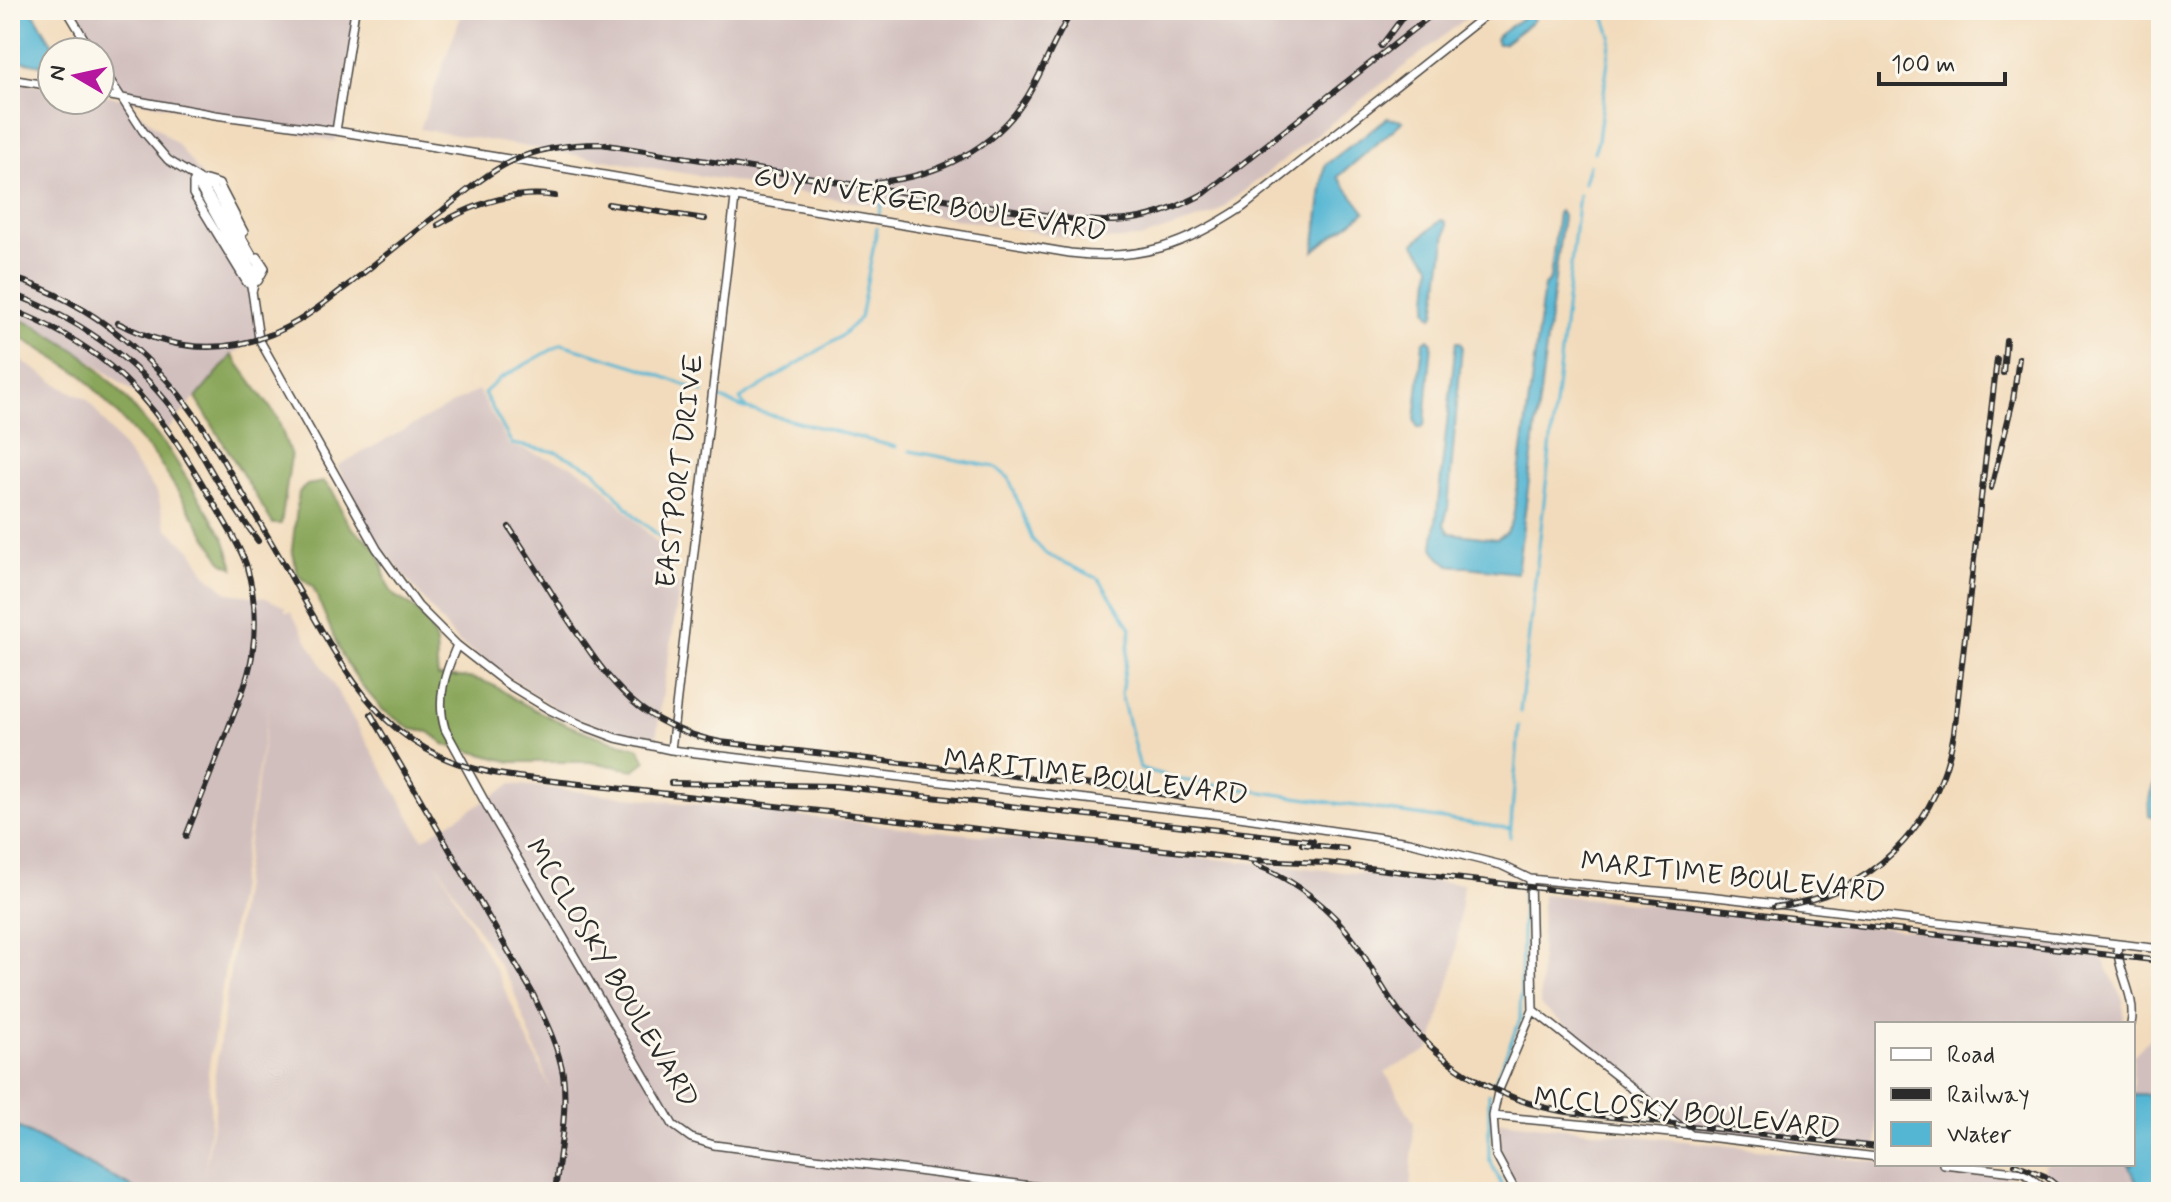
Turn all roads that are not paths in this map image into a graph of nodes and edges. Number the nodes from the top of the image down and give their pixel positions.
1 (67, 10) edge
2 (355, 10) edge
3 (1492, 10) edge
4 (82, 36) edge
5 (10, 79) edge
6 (36, 83) edge
7 (116, 92) edge
8 (116, 97) edge
9 (119, 97) junction
10 (336, 131) junction
11 (193, 176) junction
12 (735, 198) junction
13 (252, 291) junction
14 (457, 645) junction
15 (671, 750) junction
16 (1530, 879) junction
17 (2117, 944) junction
18 (2161, 949) edge
19 (1533, 1010) junction
20 (2131, 1022) edge
21 (1493, 1116) junction
22 (1691, 1135) junction
23 (1875, 1157) edge
24 (1967, 1166) edge
25 (1079, 1192) edge
26 (1516, 1192) edge
27 (2049, 1192) edge

1 - 4 street
2 - 10 street
3 - 12 street, GUY N VERGER BOULEVARD
5 - 6 street
7 - 9 street, MARITIME BOULEVARD
8 - 9 street, GUY N VERGER BOULEVARD
9 - 10 street, GUY N VERGER BOULEVARD
9 - 11 street, MARITIME BOULEVARD
10 - 12 street, GUY N VERGER BOULEVARD
11 - 13 street, MARITIME BOULEVARD
11 - 13 street, MARITIME BOULEVARD
12 - 15 street, EASTPORT DRIVE
13 - 14 street, MARITIME BOULEVARD
14 - 15 street, MARITIME BOULEVARD
14 - 25 street, MCCLOSKY BOULEVARD
15 - 16 street, MARITIME BOULEVARD
16 - 17 street, MARITIME BOULEVARD
16 - 19 street
17 - 18 street, MARITIME BOULEVARD
17 - 20 street
19 - 21 street
19 - 22 street
21 - 22 street, MCCLOSKY BOULEVARD
21 - 26 street
22 - 23 street, MCCLOSKY BOULEVARD
24 - 27 street

